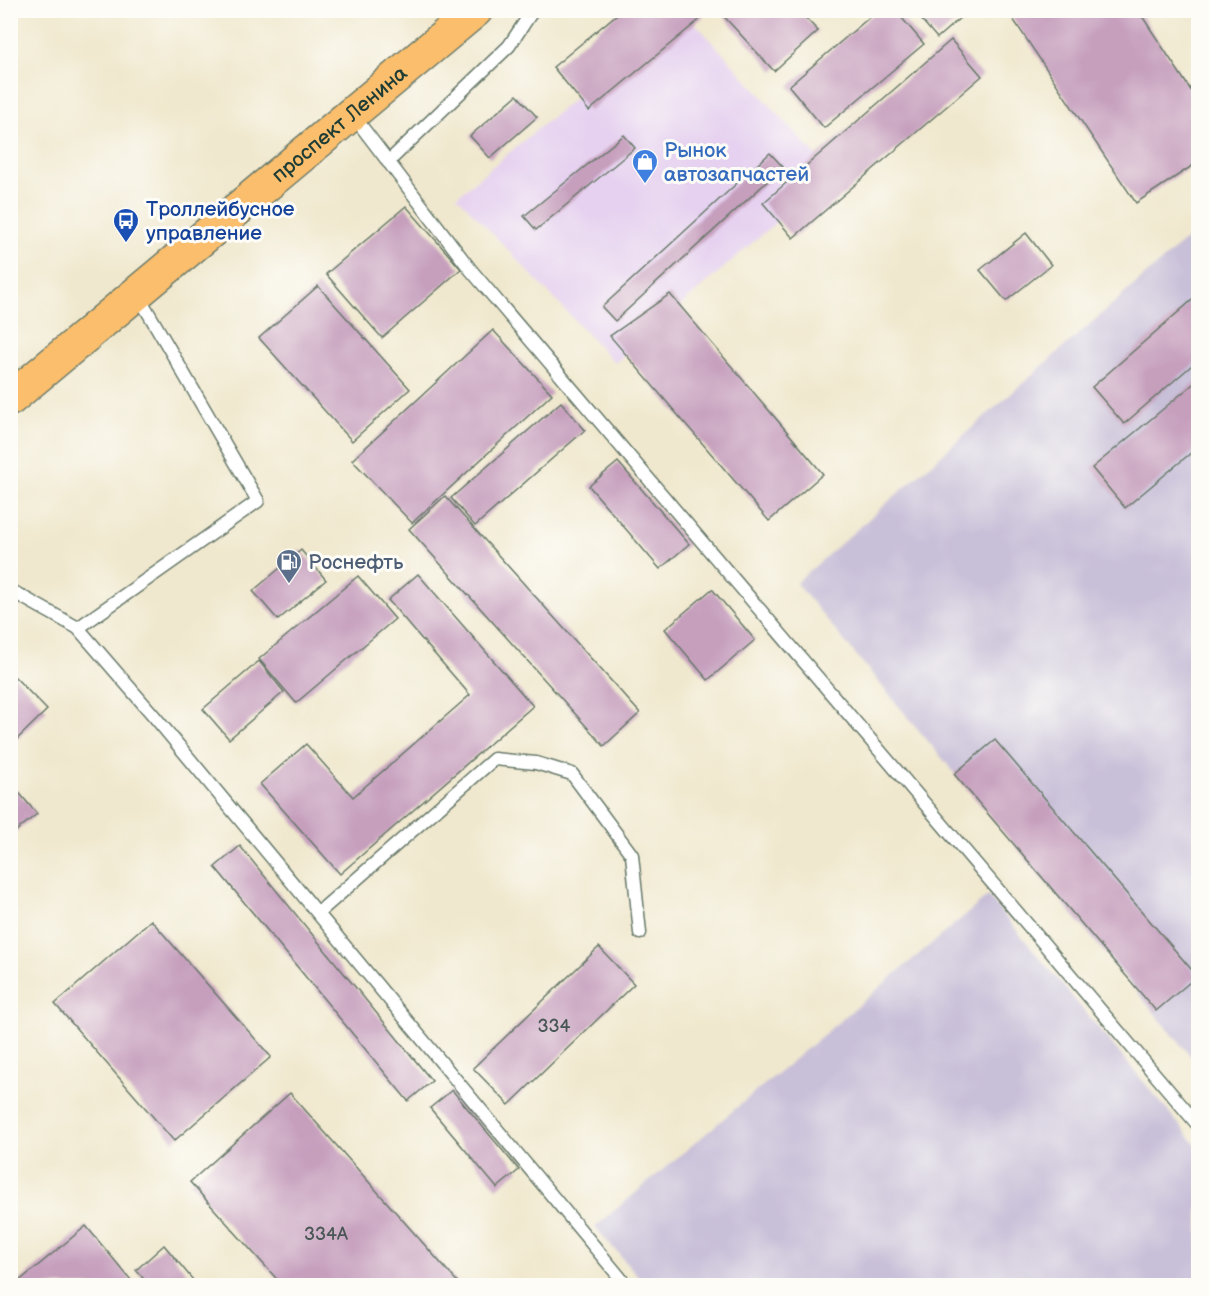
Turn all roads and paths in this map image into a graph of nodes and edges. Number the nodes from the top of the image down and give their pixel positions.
1 (476, 10) edge
2 (532, 10) edge
3 (351, 114) junction
4 (388, 162) junction
5 (138, 295) junction
6 (10, 399) edge
7 (10, 590) edge
8 (78, 628) junction
9 (318, 913) junction
10 (640, 933) dead end
11 (1198, 1125) edge
12 (627, 1286) edge

1 - 3 main road, проспект Ленина
2 - 4 lane
3 - 4 lane
3 - 5 main road, проспект Ленина
4 - 11 lane
5 - 6 main road, проспект Ленина
5 - 8 lane
7 - 8 lane
8 - 9 lane
9 - 10 lane
9 - 12 lane

